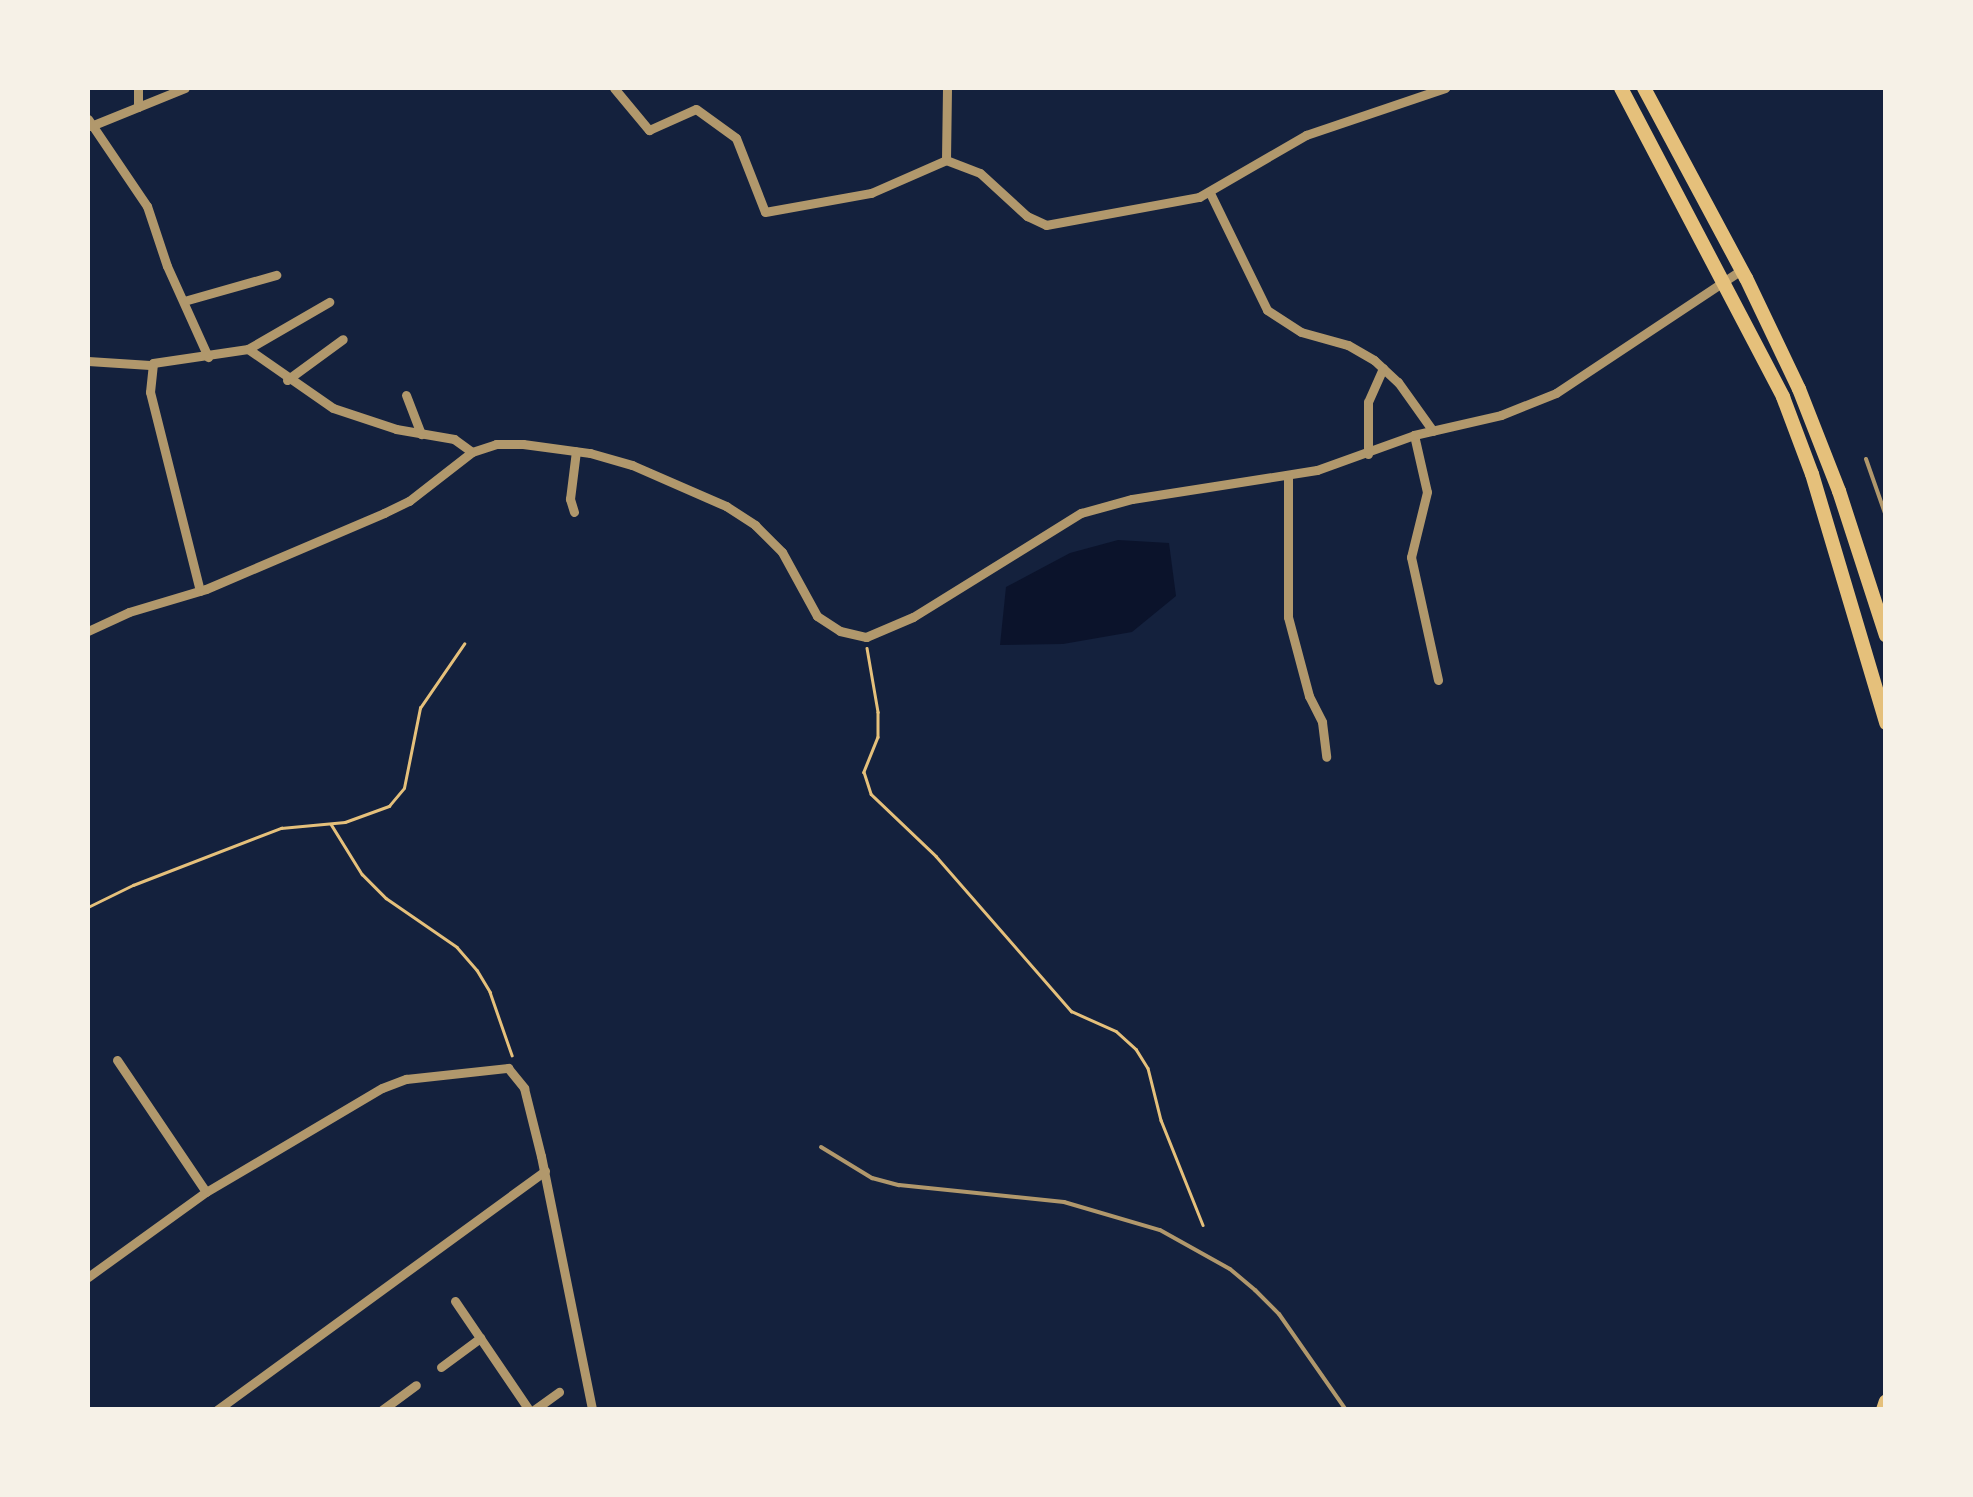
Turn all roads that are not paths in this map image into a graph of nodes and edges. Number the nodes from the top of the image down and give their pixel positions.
1 (138, 88) edge
2 (185, 88) edge
3 (614, 88) edge
4 (947, 88) edge
5 (1445, 88) edge
6 (1621, 88) edge
7 (1644, 88) edge
8 (138, 107) junction
9 (89, 123) edge
10 (946, 160) junction
11 (1210, 193) junction
12 (1742, 270) junction
13 (276, 275) dead end
14 (1724, 280) junction
15 (184, 301) junction
16 (329, 302) dead end
17 (343, 339) dead end
18 (248, 349) junction
19 (208, 357) junction
20 (88, 361) edge
21 (150, 365) junction
22 (1383, 368) junction
23 (288, 380) junction
24 (406, 395) dead end
25 (1432, 431) junction
26 (421, 434) junction
27 (1414, 435) junction
28 (576, 451) junction
29 (472, 452) junction
30 (1368, 454) junction
31 (1866, 458) dead end
32 (1288, 476) junction
33 (574, 512) dead end
34 (1886, 516) edge
35 (200, 591) junction
36 (88, 631) edge
37 (1886, 636) edge
38 (1438, 680) dead end
39 (1886, 723) edge
40 (1326, 758) dead end
41 (117, 1060) dead end
42 (821, 1147) dead end
43 (545, 1171) junction
44 (206, 1192) junction
45 (88, 1277) edge
46 (455, 1301) dead end
47 (480, 1338) junction
48 (441, 1366) dead end
49 (416, 1385) dead end
50 (559, 1392) dead end
51 (1886, 1401) edge
52 (216, 1410) edge
53 (382, 1410) edge
54 (532, 1410) edge
55 (592, 1410) edge
56 (1346, 1410) edge
57 (1884, 1410) edge

1 - 8 street
2 - 8 street
3 - 10 street
4 - 10 street
5 - 11 street
6 - 14 main road
7 - 12 main road
8 - 9 street
9 - 15 street
10 - 11 street
11 - 22 street
12 - 14 street
12 - 37 main road
13 - 15 street
14 - 25 street
14 - 39 main road
15 - 19 street
16 - 18 street
17 - 23 street
18 - 19 street
18 - 23 street
19 - 21 street
20 - 21 street
21 - 35 street
22 - 25 street
22 - 30 street
23 - 26 street
24 - 26 street
25 - 27 street
26 - 29 street
27 - 30 street
27 - 38 street
28 - 29 street
28 - 32 street
28 - 33 street
29 - 35 street
30 - 32 street
31 - 34 lane
32 - 40 street
35 - 36 street
41 - 44 street
42 - 56 lane
43 - 44 street
43 - 52 street
43 - 55 street
44 - 45 street
46 - 47 street
47 - 48 street
47 - 54 street
49 - 53 street
50 - 54 street
51 - 57 main road

